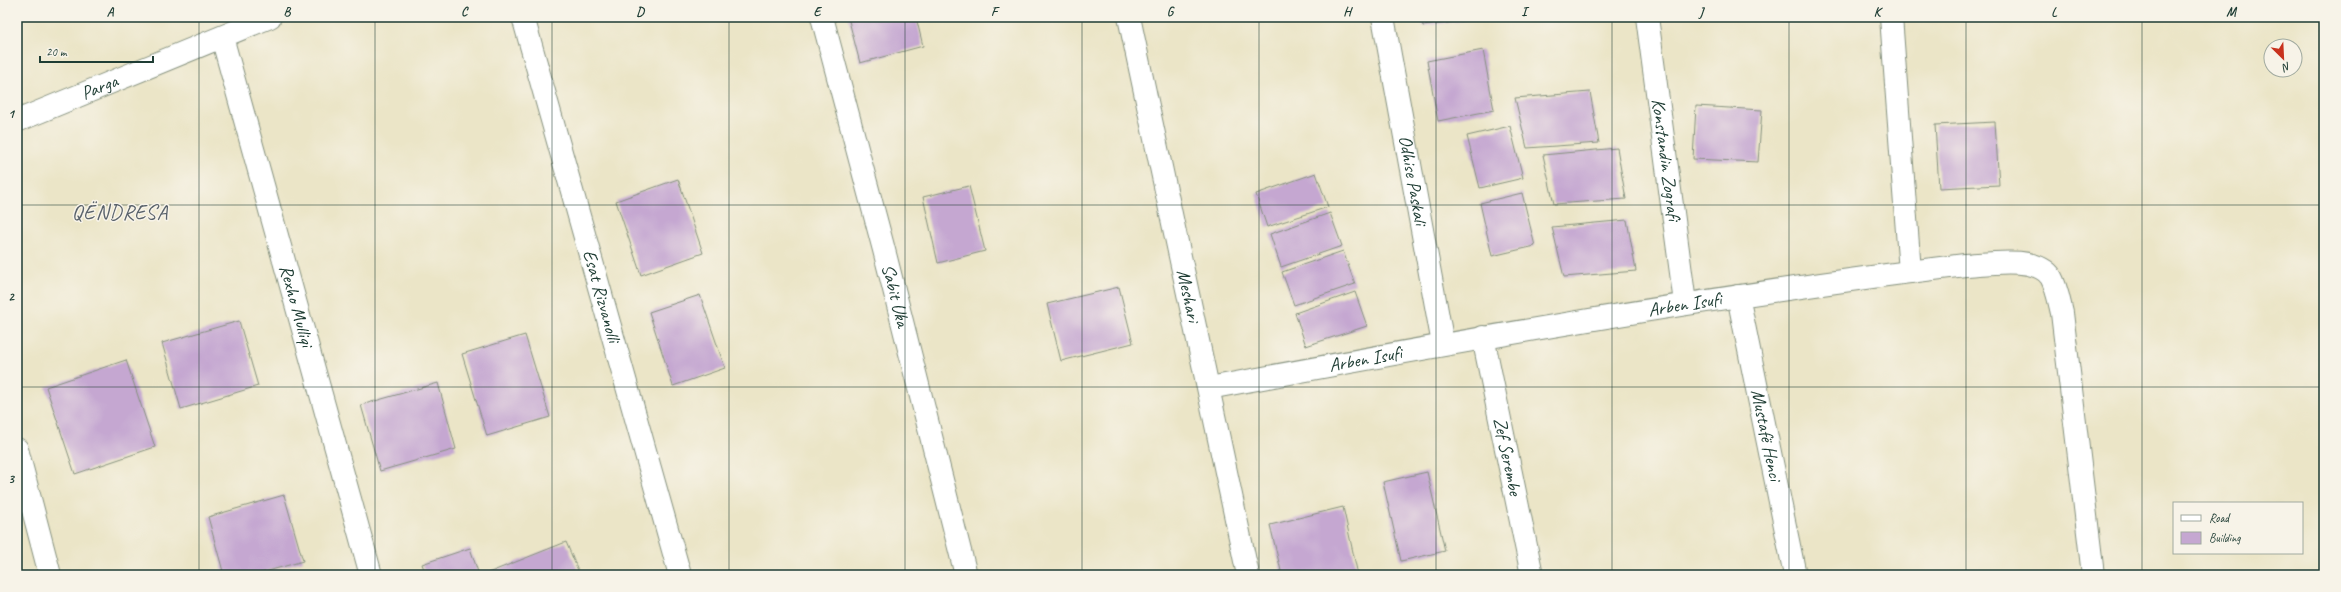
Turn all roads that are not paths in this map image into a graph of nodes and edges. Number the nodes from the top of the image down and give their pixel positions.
1 (270, 17) edge
2 (523, 17) edge
3 (822, 17) edge
4 (1129, 17) edge
5 (1383, 17) edge
6 (1647, 17) edge
7 (1891, 17) edge
8 (222, 37) junction
9 (17, 121) edge
10 (1910, 272) junction
11 (1738, 296) junction
12 (1685, 303) junction
13 (1483, 338) junction
14 (1443, 344) junction
15 (1208, 388) junction
16 (17, 449) edge
17 (50, 575) edge
18 (371, 575) edge
19 (680, 575) edge
20 (966, 575) edge
21 (1248, 575) edge
22 (1532, 575) edge
23 (1795, 575) edge
24 (2093, 575) edge

1 - 8 street, Parga
2 - 19 street, Esat Rizvanolli
3 - 20 street, Sabit Uka
4 - 15 street, Meshari
5 - 14 street, Odhise Paskali
6 - 12 street, Konstandin Zografi
7 - 10 street
8 - 9 street, Parga
8 - 18 street, Rexho Mulliqi
10 - 11 street, Arben Isufi
10 - 24 street, Arben Isufi
11 - 12 street, Arben Isufi
11 - 23 street, Mustafë Henci
12 - 13 street, Arben Isufi
13 - 14 street, Arben Isufi
13 - 22 street, Zef Serembe
14 - 15 street, Arben Isufi
15 - 21 street, Meshari
16 - 17 street

